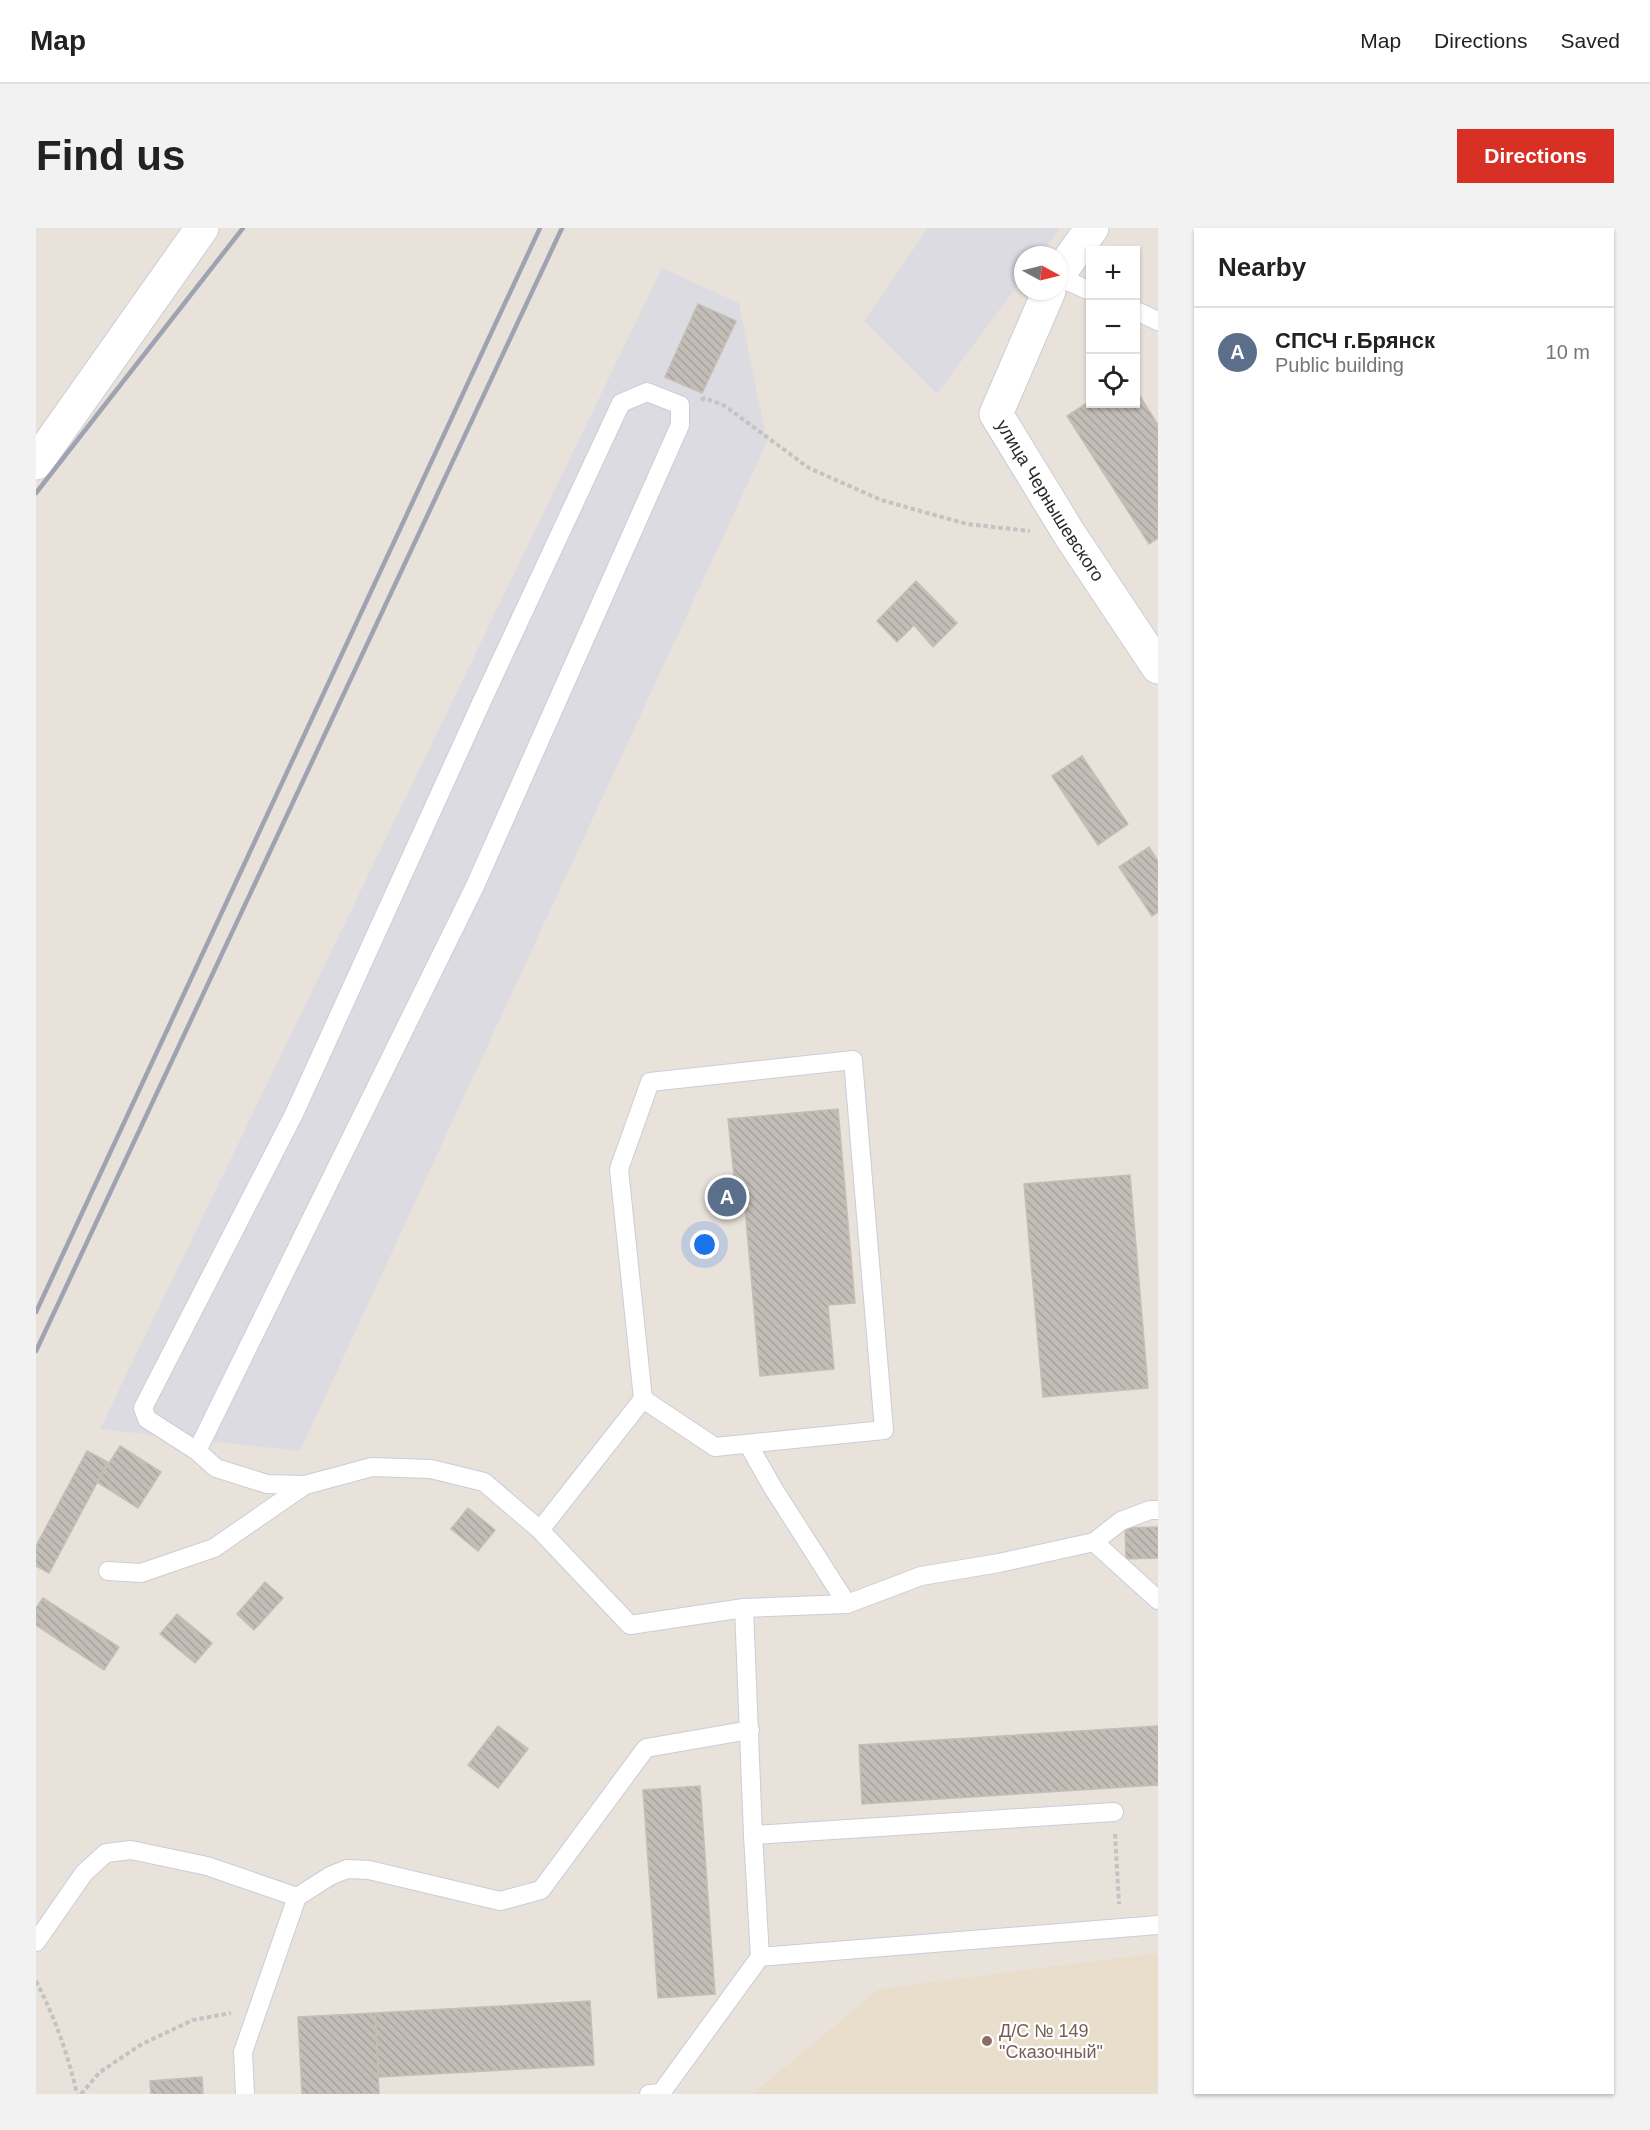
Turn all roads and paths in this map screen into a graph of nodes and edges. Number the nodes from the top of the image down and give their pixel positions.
1 (202, 228) edge
2 (1092, 228) edge
3 (1068, 262) edge
4 (1068, 280) edge
5 (1086, 289) edge
6 (1045, 300) edge
7 (1140, 313) edge
8 (1158, 321) edge
9 (681, 405) junction
10 (36, 464) edge
11 (1070, 535) junction
12 (1158, 667) edge
13 (643, 1399) junction
14 (748, 1444) junction
15 (197, 1451) junction
16 (305, 1485) junction
17 (1158, 1510) edge
18 (540, 1530) junction
19 (1094, 1542) junction
20 (108, 1571) dead end
21 (1158, 1600) edge
22 (847, 1604) junction
23 (744, 1608) junction
24 (750, 1730) junction
25 (1114, 1812) joint
26 (753, 1835) junction
27 (297, 1897) junction
28 (1158, 1925) edge
29 (1121, 1928) junction
30 (36, 1942) edge
31 (760, 1957) junction
32 (36, 1981) edge
33 (258, 2008) junction
34 (79, 2094) edge
35 (246, 2094) edge
36 (649, 2094) edge

1 - 10 street
2 - 3 street
4 - 5 lane
6 - 11 street, улица Чернышевского
7 - 8 lane
9 - 11 path
9 - 15 lane
9 - 15 lane
11 - 12 street, улица Чернышевского
13 - 14 lane
13 - 14 lane
13 - 18 lane
14 - 22 lane
15 - 16 lane
16 - 18 lane
16 - 20 lane
17 - 19 lane
18 - 23 lane
19 - 21 lane
19 - 22 lane
22 - 23 lane
23 - 24 lane
24 - 26 lane
24 - 27 lane
25 - 26 lane
25 - 29 path
26 - 31 lane
27 - 30 lane
27 - 33 lane
28 - 29 lane
29 - 31 lane
31 - 36 lane
32 - 34 path
33 - 34 path
33 - 35 lane

